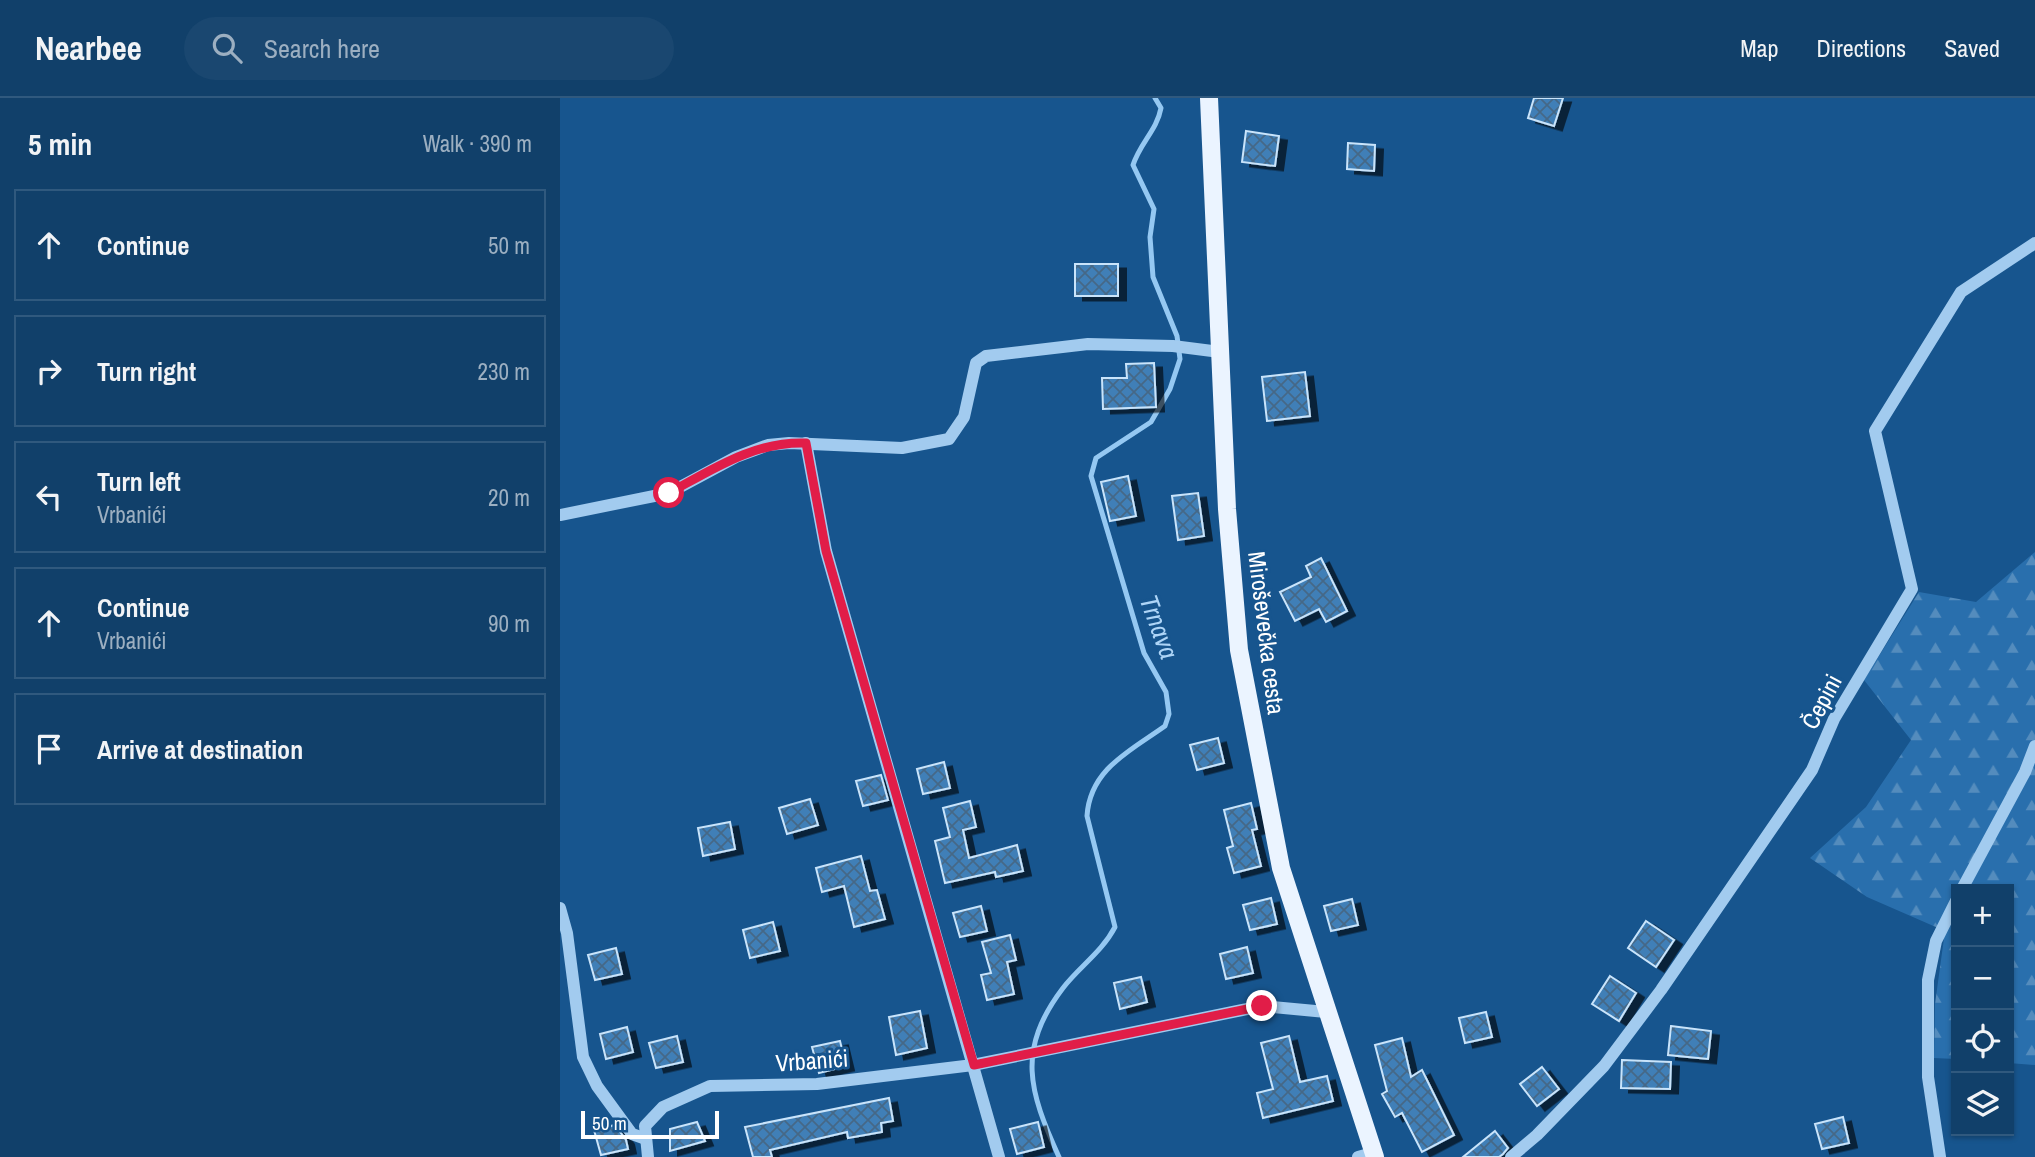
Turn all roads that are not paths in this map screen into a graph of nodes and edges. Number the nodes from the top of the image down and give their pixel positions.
1 (1209, 98) edge
2 (2035, 243) edge
3 (1220, 352) junction
4 (806, 443) junction
5 (560, 515) edge
6 (2035, 746) edge
7 (1965, 884) edge
8 (560, 908) edge
9 (1951, 911) edge
10 (1326, 1012) junction
11 (974, 1065) junction
12 (646, 1139) junction
13 (1368, 1156) edge
14 (648, 1157) edge
15 (999, 1157) edge
16 (1511, 1157) edge
17 (1940, 1157) edge

1 - 3 main road, Miroševečka cesta
2 - 16 street, Čepini
3 - 4 street
3 - 10 main road, Miroševečka cesta
4 - 5 street
4 - 11 street
6 - 7 street
8 - 12 street
9 - 17 street
10 - 11 street, Vrbanići
10 - 13 main road, Miroševečka cesta
11 - 12 street, Vrbanići
11 - 15 street
12 - 14 street

